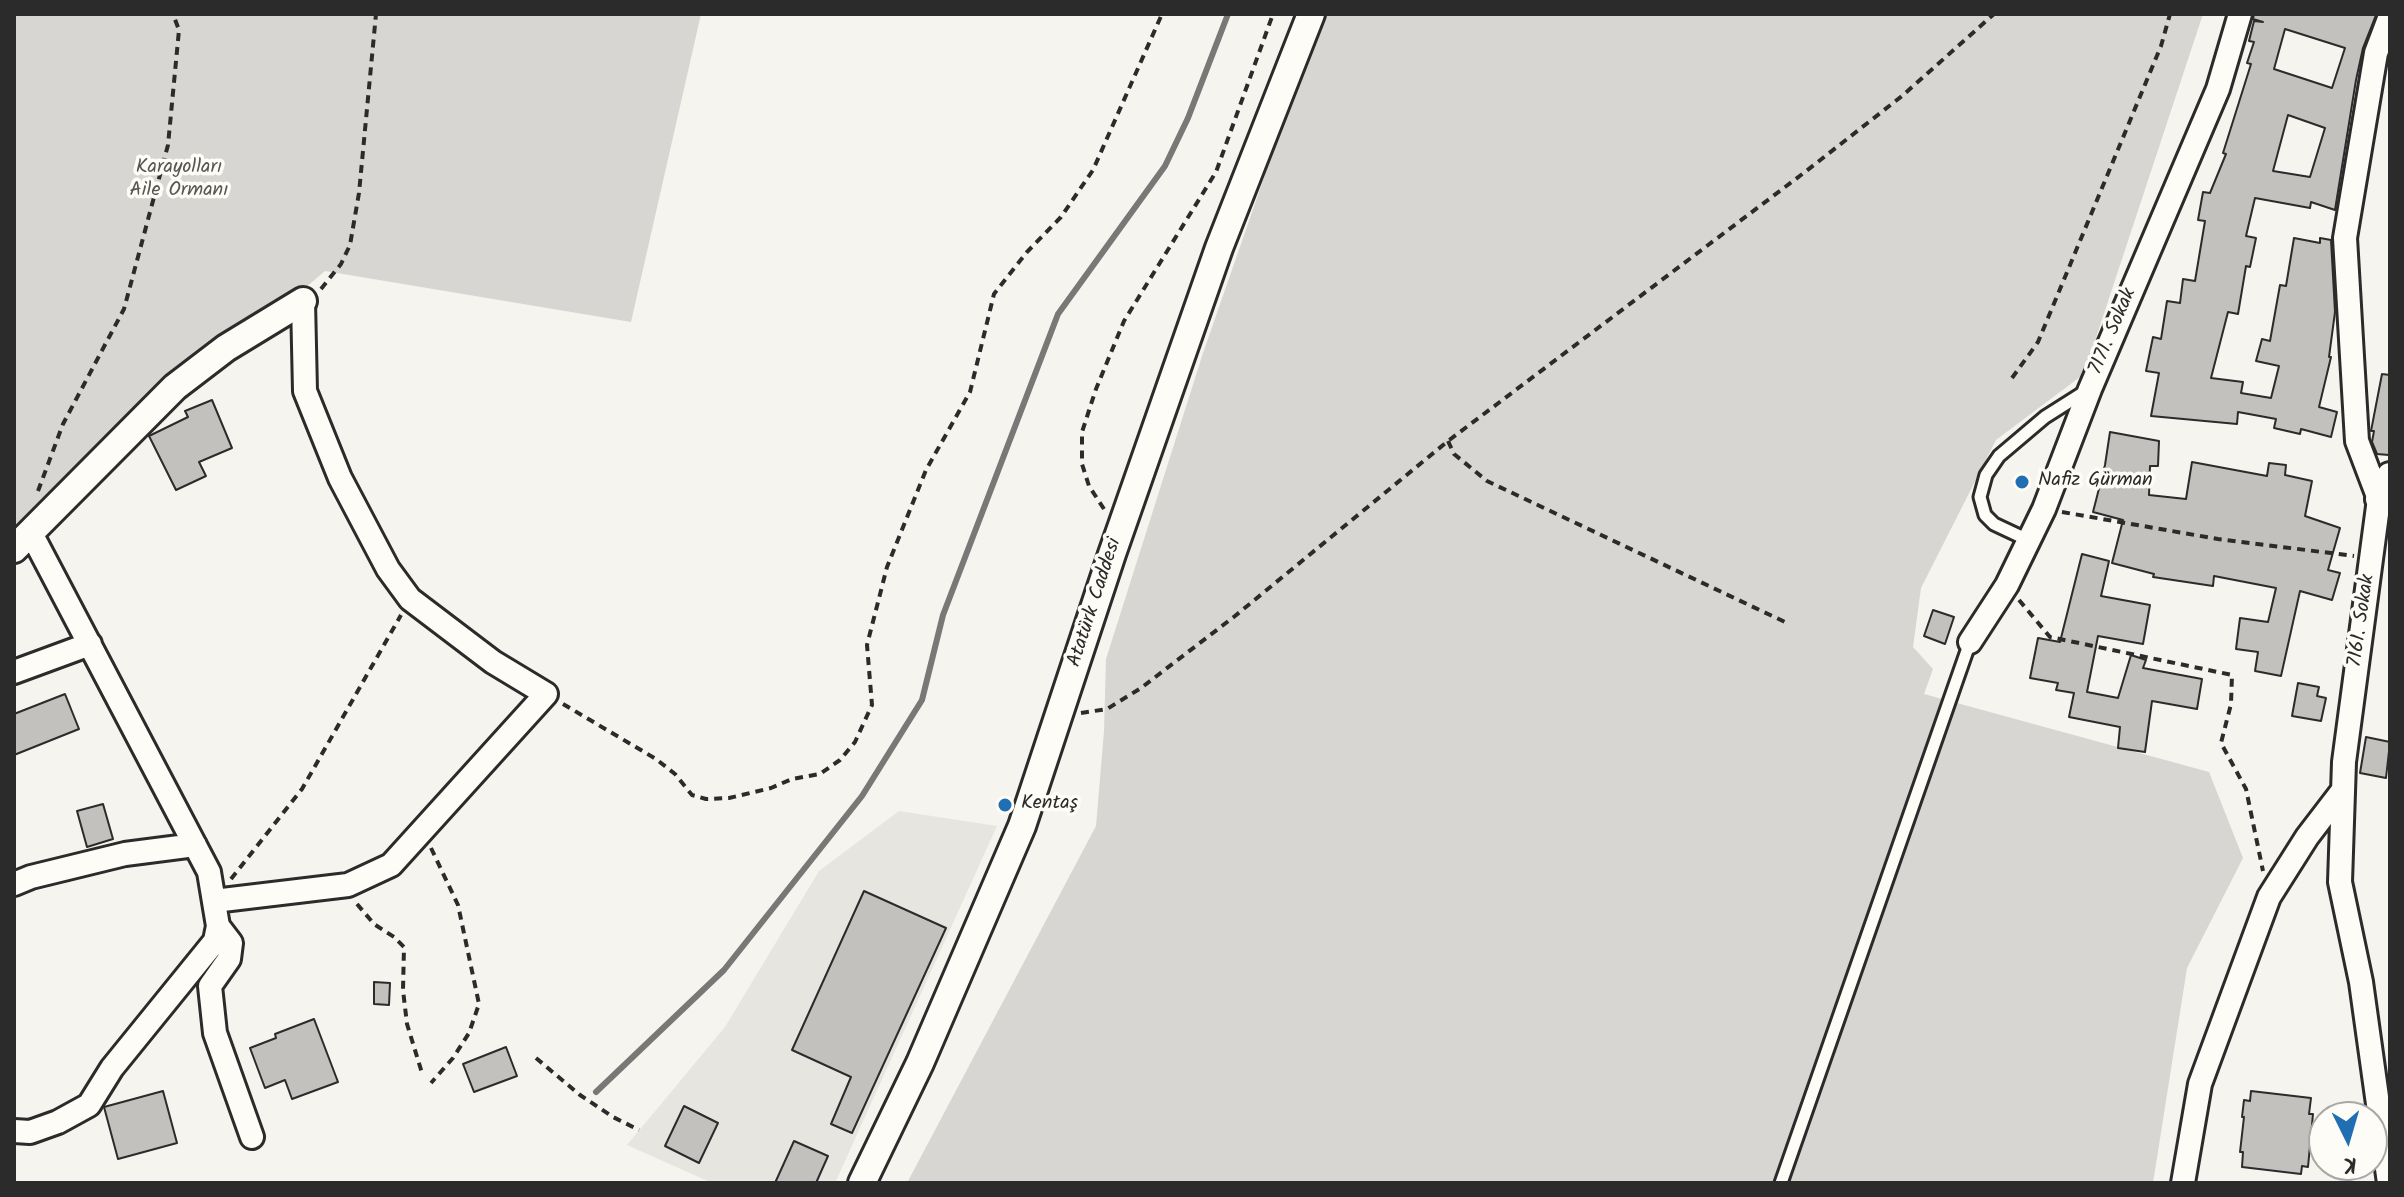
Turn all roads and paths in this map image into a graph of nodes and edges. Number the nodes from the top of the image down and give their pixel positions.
1 (173, 14) edge
2 (376, 14) edge
3 (1162, 14) edge
4 (1273, 14) edge
5 (1311, 14) edge
6 (1994, 14) edge
7 (2170, 14) edge
8 (2240, 14) edge
9 (2390, 16) edge
10 (303, 301) junction
11 (2012, 378) dead end
12 (2090, 389) junction
13 (1448, 441) junction
14 (2384, 488) edge
15 (37, 493) dead end
16 (2044, 509) junction
17 (1106, 520) dead end
18 (2028, 540) junction
19 (22, 541) edge
20 (2371, 558) junction
21 (2007, 585) junction
22 (410, 599) junction
23 (1785, 622) dead end
24 (1970, 642) joint
25 (90, 644) junction
26 (14, 672) edge
27 (546, 694) junction
28 (1060, 712) junction
29 (2343, 790) junction
30 (423, 830) junction
31 (195, 845) junction
32 (14, 884) edge
33 (348, 885) junction
34 (2269, 897) junction
35 (214, 901) junction
36 (218, 926) junction
37 (536, 1058) dead end
38 (422, 1073) dead end
39 (431, 1083) dead end
40 (639, 1130) dead end
41 (14, 1131) edge
42 (252, 1137) dead end
43 (862, 1183) edge
44 (1781, 1183) edge
45 (2183, 1183) edge
46 (2389, 1183) edge

1 - 15 path
2 - 10 path
3 - 27 path
4 - 17 path
5 - 28 street, Atatürk Caddesi
6 - 13 path
7 - 11 path
8 - 12 street, 7171. Sokak
9 - 14 street, 7161. Sokak
10 - 19 street
10 - 22 street
12 - 16 street, 7171. Sokak
12 - 18 lane
13 - 23 path
13 - 28 path
14 - 20 street, 7161. Sokak
16 - 18 street, 7171. Sokak
16 - 20 path
18 - 21 street, 7171. Sokak
19 - 25 street
20 - 29 street, 7161. Sokak
21 - 24 street, 7171. Sokak
21 - 34 path
22 - 27 street
22 - 35 path
24 - 44 lane
25 - 26 street
25 - 31 street
27 - 30 street
28 - 43 street, Atatürk Caddesi
29 - 34 street
29 - 46 street, 7161. Sokak
30 - 33 street
30 - 39 path
31 - 32 street
31 - 35 street
33 - 35 street
33 - 38 path
34 - 45 street
35 - 36 street
36 - 41 street
36 - 42 street
37 - 40 path

